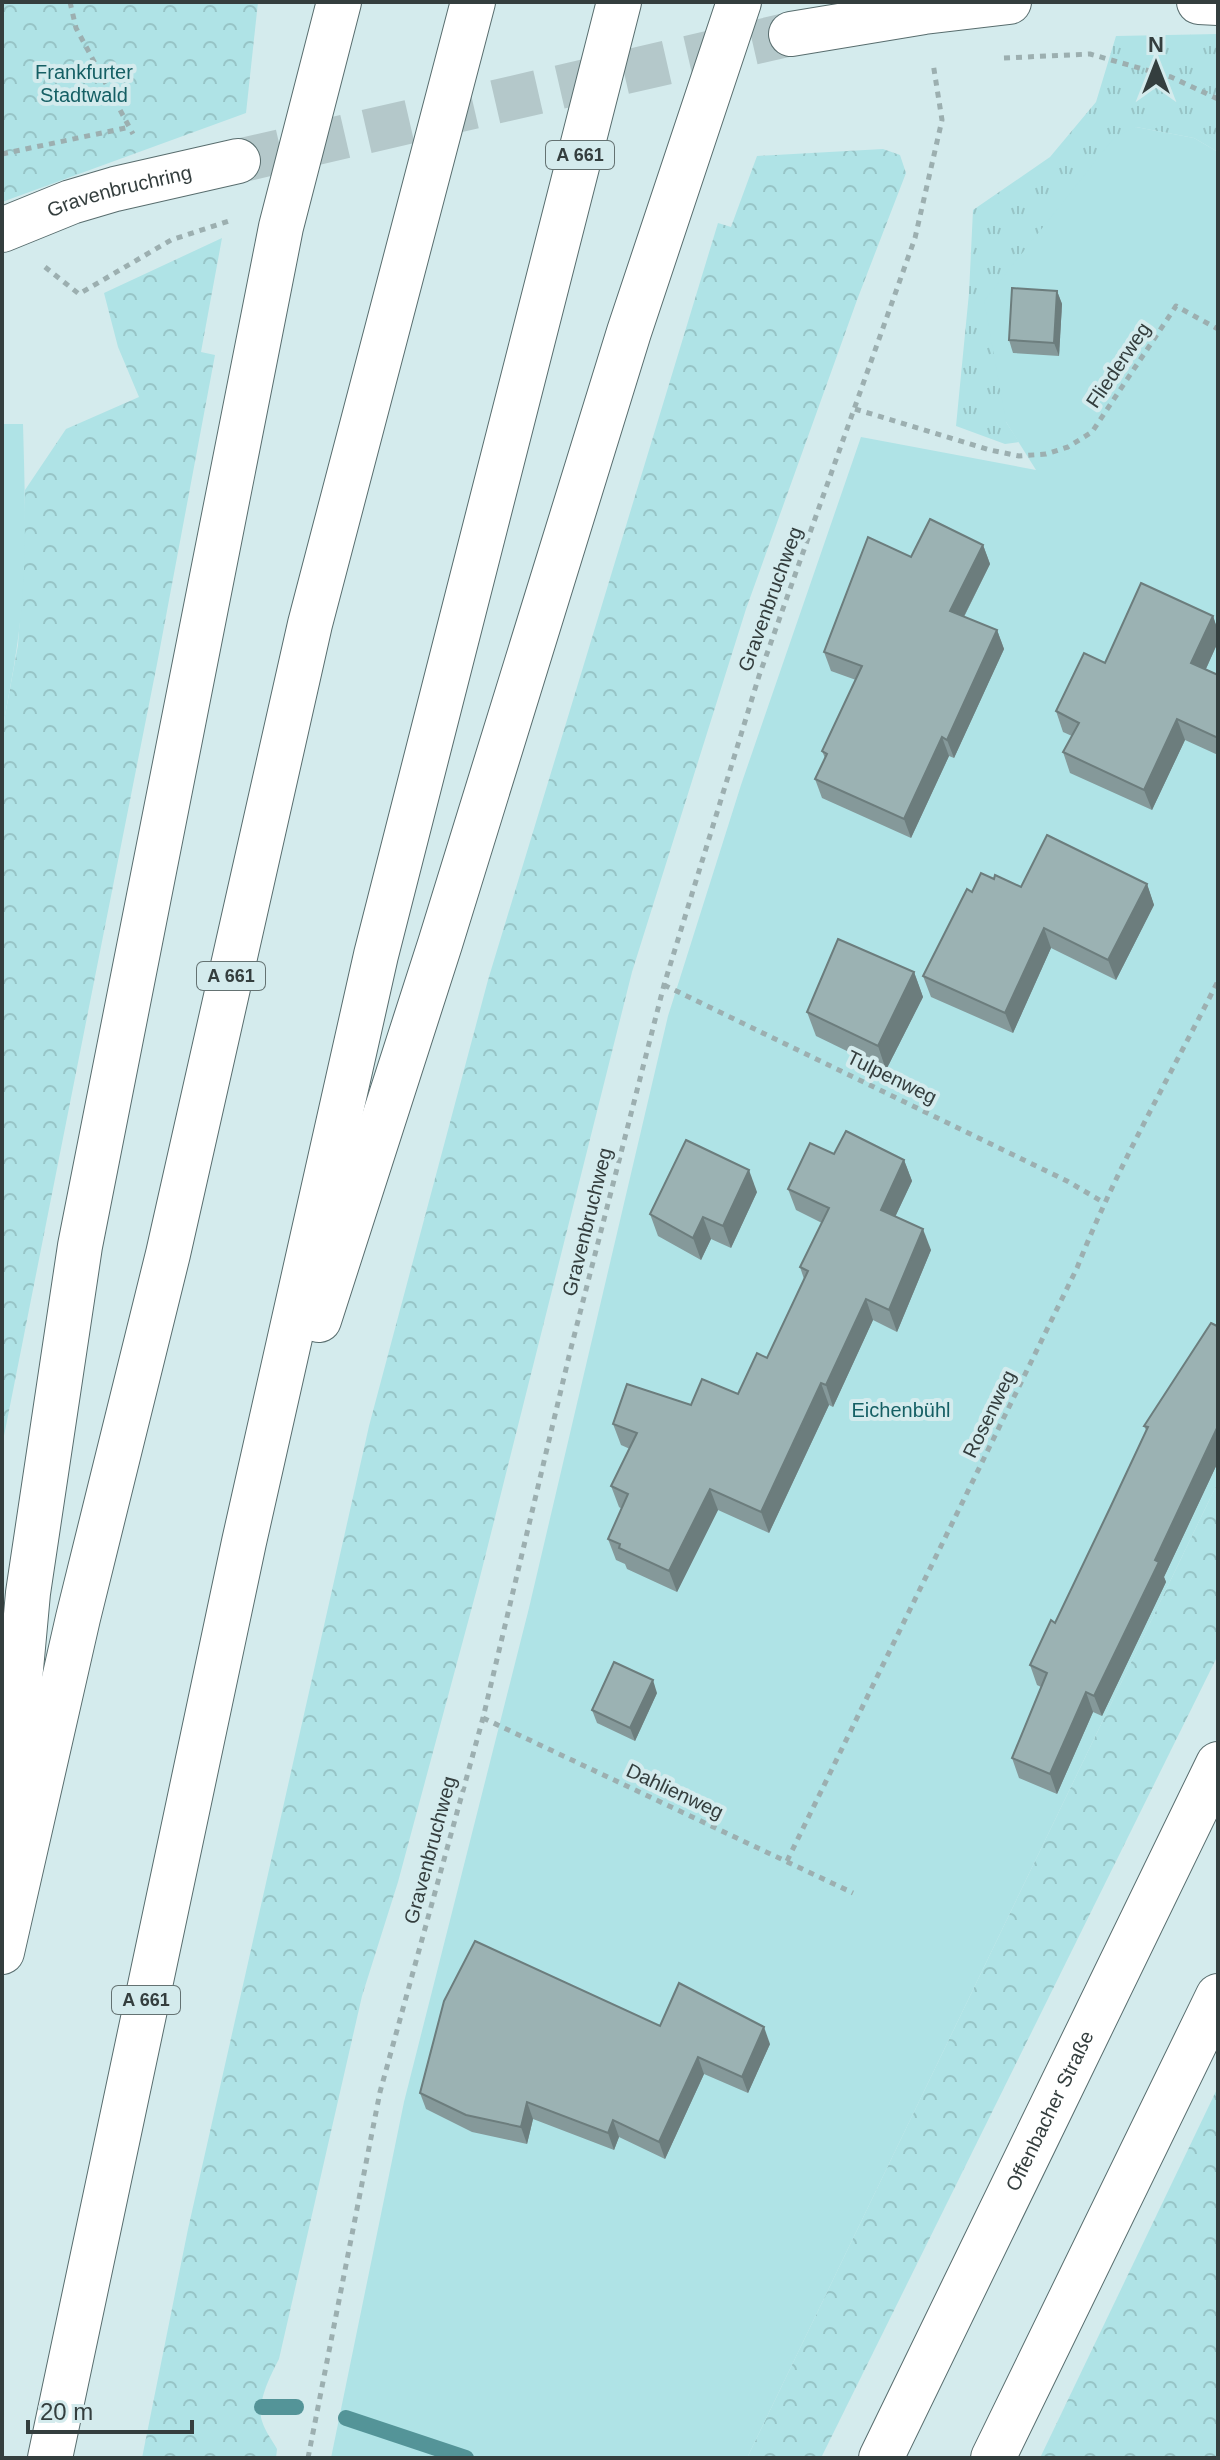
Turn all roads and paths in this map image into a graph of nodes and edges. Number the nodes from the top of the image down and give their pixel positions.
1 (70, 2) edge
2 (309, 2) edge
3 (339, 2) edge
4 (473, 2) edge
5 (619, 2) edge
6 (739, 2) edge
7 (1009, 2) edge
8 (1199, 2) edge
9 (1218, 3) edge
10 (924, 12) junction
11 (791, 34) tunnel mouth
12 (1090, 54) dead end
13 (1218, 99) edge
14 (130, 127) junction
15 (2, 154) edge
16 (238, 161) tunnel mouth
17 (157, 179) junction
18 (229, 221) dead end
19 (281, 227) junction
20 (2, 230) edge
21 (35, 258) dead end
22 (1218, 329) edge
23 (855, 409) junction
24 (1218, 981) edge
25 (664, 985) junction
26 (1103, 1202) junction
27 (244, 1542) junction
28 (483, 1718) junction
29 (1218, 1764) edge
30 (787, 1861) junction
31 (2, 1878) edge
32 (853, 1893) dead end
33 (2, 1952) edge
34 (1218, 1996) edge
35 (50, 2458) edge
36 (308, 2458) edge
37 (881, 2458) edge
38 (993, 2458) edge

1 - 14 path
2 - 19 main road
3 - 19 main road
4 - 33 main road, A 661
5 - 27 main road, A 661
6 - 27 main road
7 - 10 main road
8 - 9 main road
10 - 11 main road
10 - 23 path, Gravenbruchweg
12 - 13 path
14 - 15 path
14 - 17 path
16 - 17 main road, Gravenbruchring
17 - 20 main road, Gravenbruchring
18 - 21 path
19 - 31 main road
22 - 23 path, Fliederweg
23 - 25 path, Gravenbruchweg
24 - 26 path, Rosenweg
25 - 26 path, Tulpenweg
25 - 28 path, Gravenbruchweg
26 - 30 path, Rosenweg
27 - 35 main road, A 661
28 - 30 path, Dahlienweg
28 - 36 path, Gravenbruchweg
29 - 37 main road, Offenbacher Straße
30 - 32 path, Dahlienweg
34 - 38 main road

